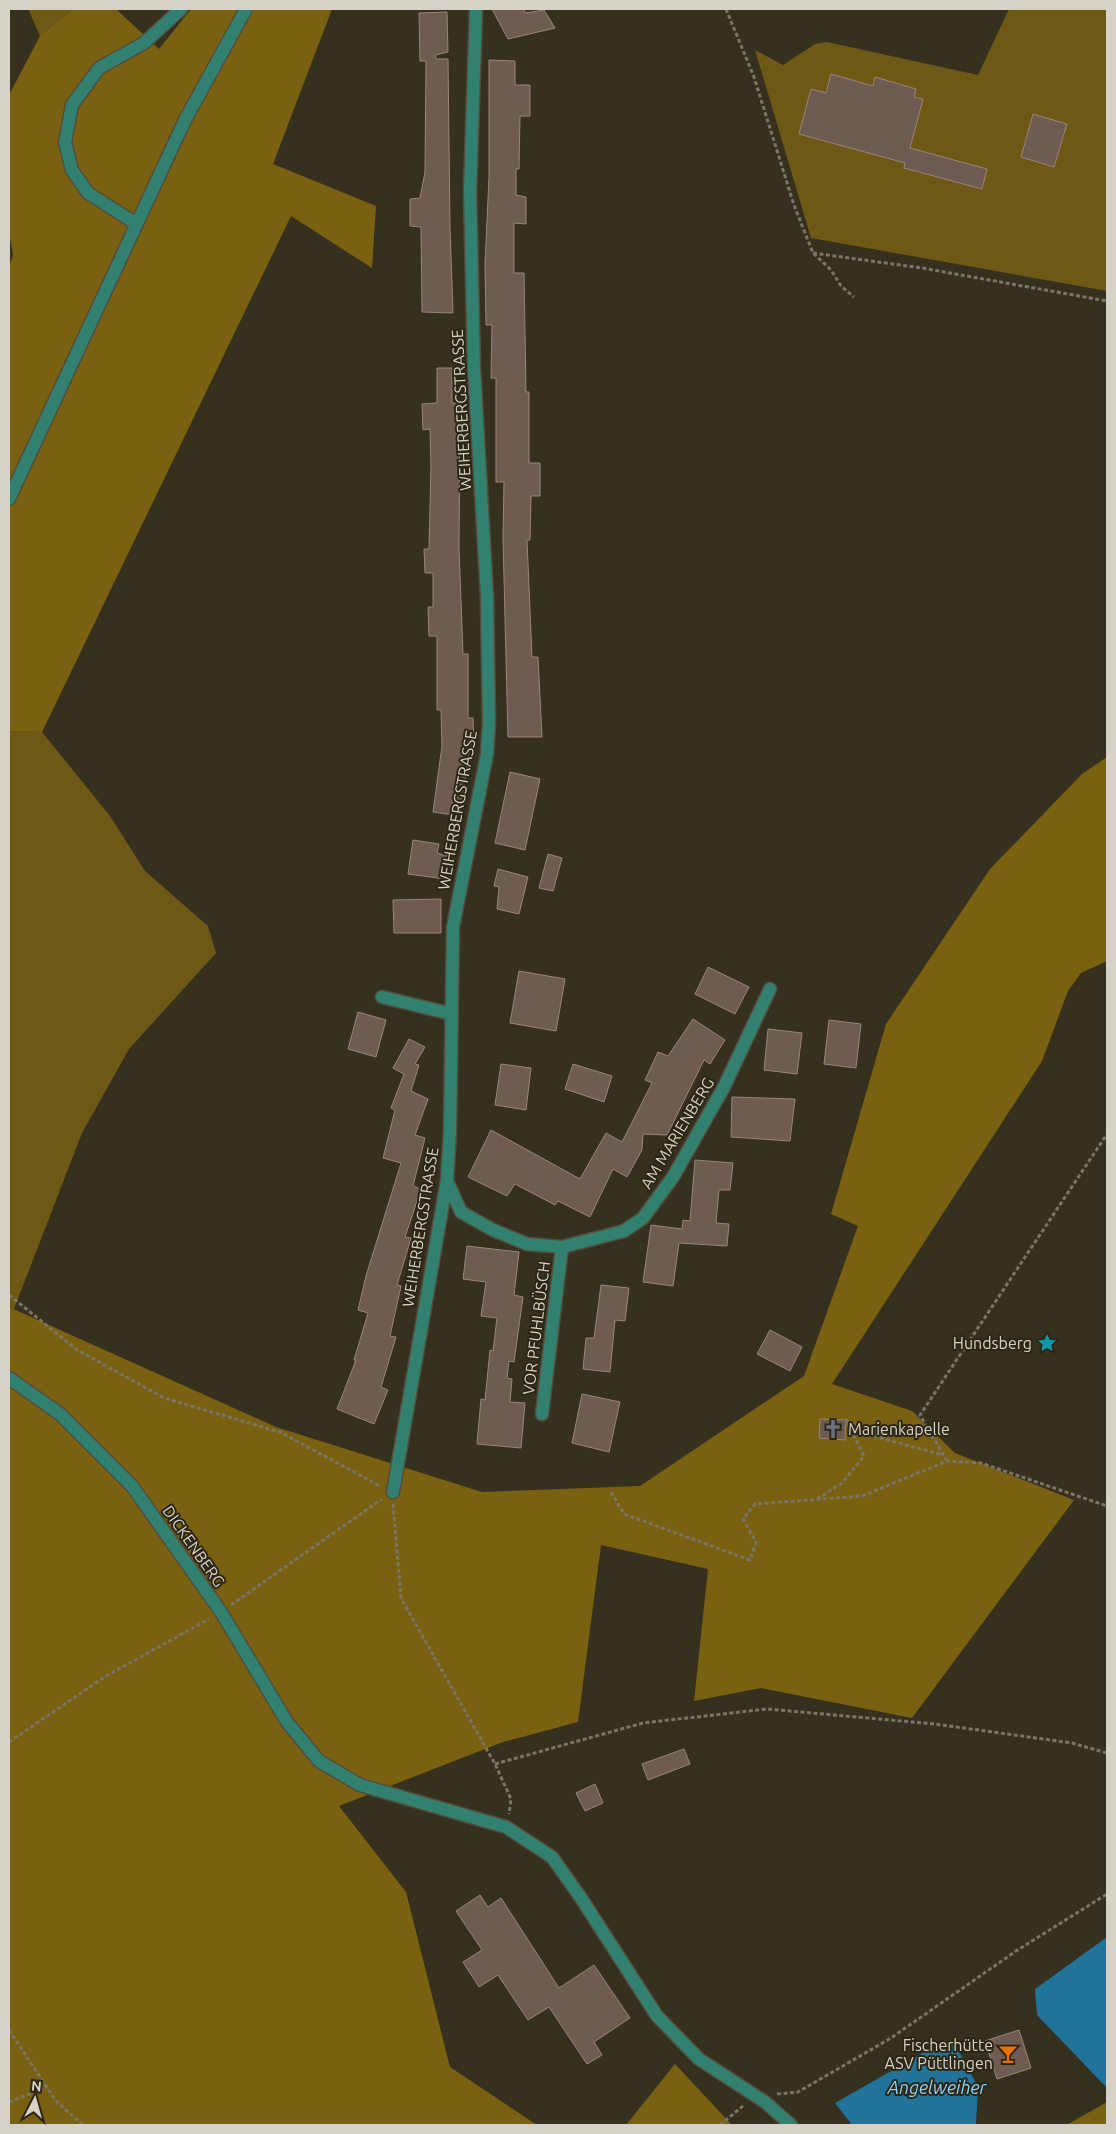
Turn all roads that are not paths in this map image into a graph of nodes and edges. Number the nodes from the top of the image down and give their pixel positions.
1 (181, 9) edge
2 (246, 9) edge
3 (476, 9) edge
4 (136, 223) junction
5 (9, 499) edge
6 (770, 989) dead end
7 (382, 997) dead end
8 (452, 1014) junction
9 (447, 1180) junction
10 (562, 1247) junction
11 (9, 1378) edge
12 (542, 1414) dead end
13 (393, 1492) road end
14 (791, 2125) edge

1 - 4 street
2 - 4 street
3 - 8 street, WEIHERBERGSTRASSE
4 - 5 street
6 - 10 street, AM MARIENBERG
7 - 8 street
8 - 9 street, WEIHERBERGSTRASSE
9 - 10 street, AM MARIENBERG
9 - 13 street, WEIHERBERGSTRASSE
10 - 12 street, VOR PFUHLBÜSCH
11 - 14 street, DICKENBERG

